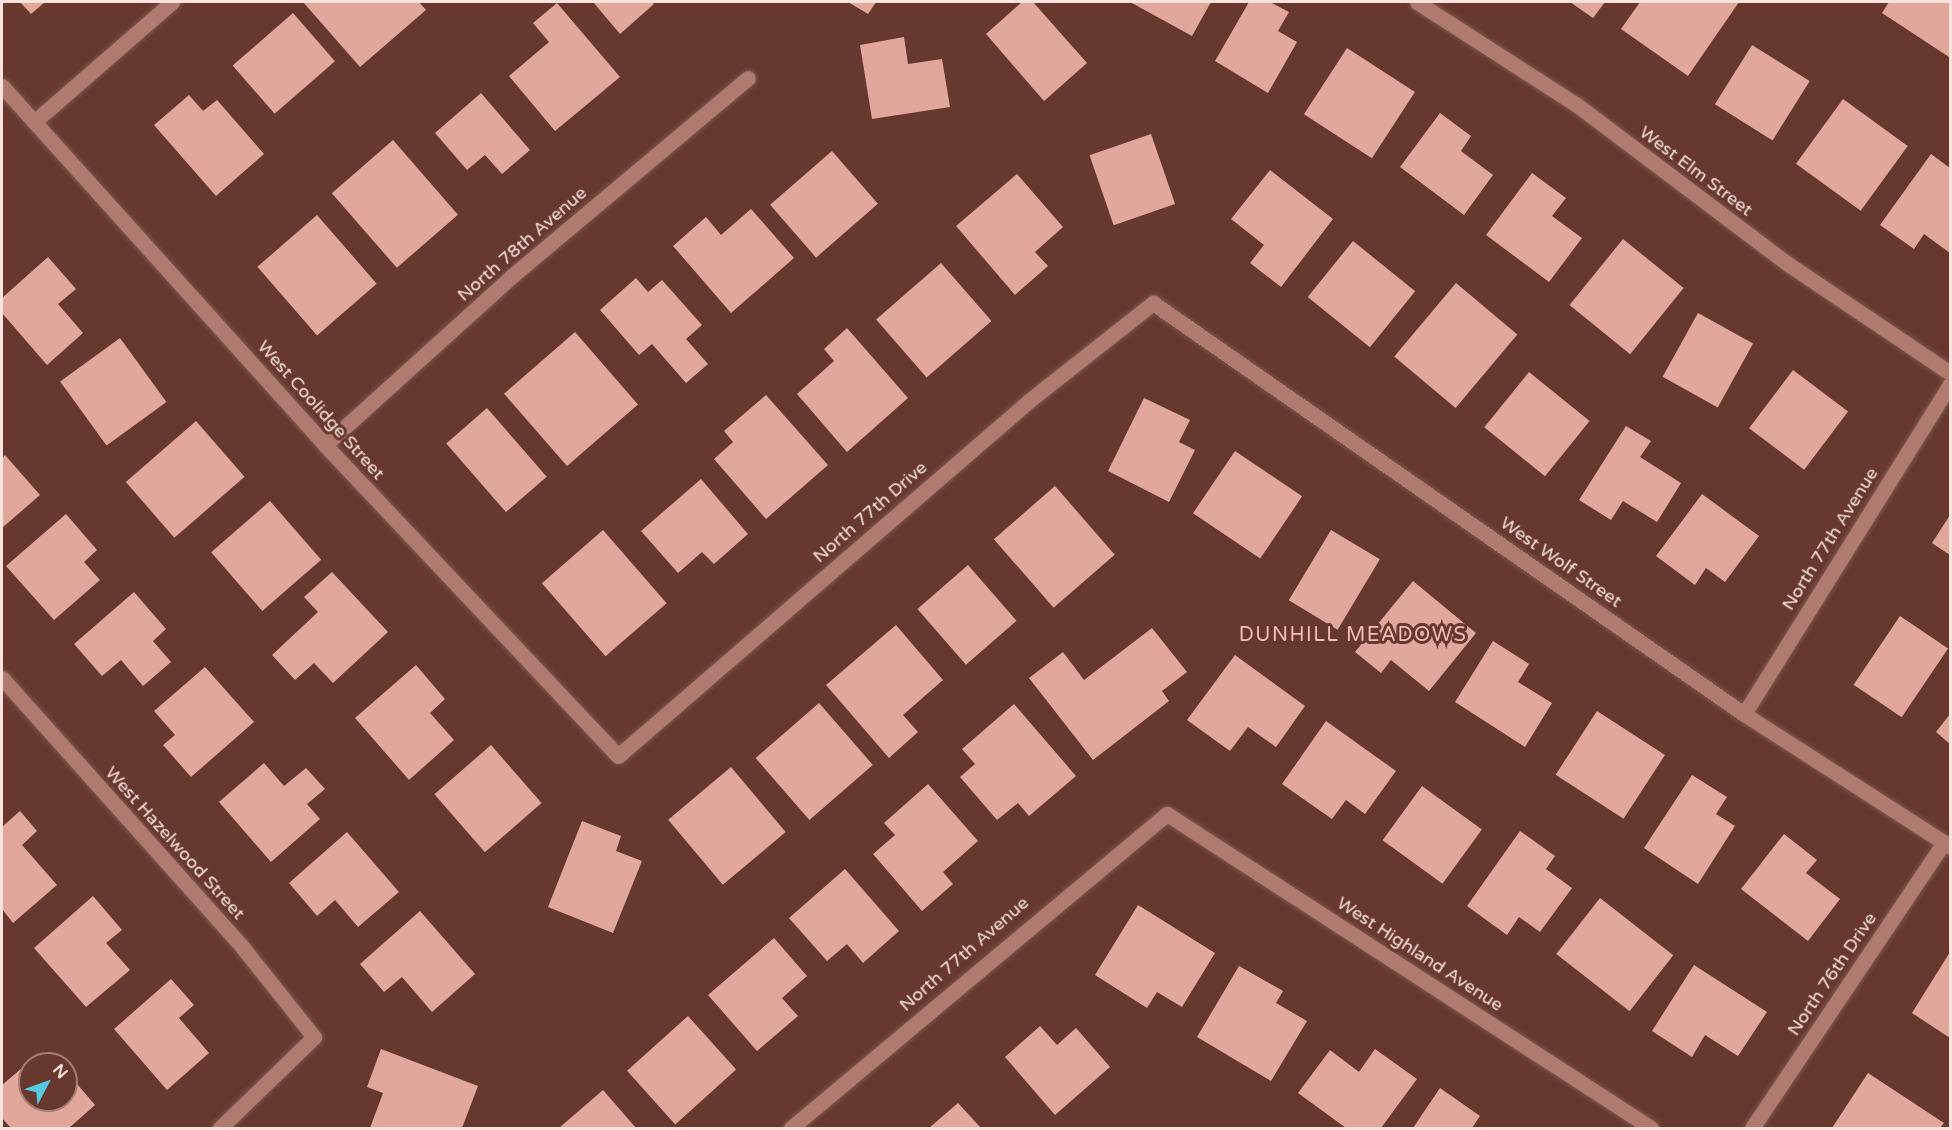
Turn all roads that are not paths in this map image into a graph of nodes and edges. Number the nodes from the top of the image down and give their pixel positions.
1 (172, 2) edge
2 (1418, 2) edge
3 (748, 78) dead end
4 (2, 86) edge
5 (34, 122) junction
6 (1153, 303) joint
7 (1950, 373) edge
8 (1950, 384) edge
9 (325, 445) junction
10 (2, 678) edge
11 (1743, 714) junction
12 (618, 756) joint
13 (1167, 814) joint
14 (1947, 844) edge
15 (220, 1128) edge
16 (790, 1128) edge
17 (1651, 1128) edge
18 (1752, 1128) edge

1 - 5 street
2 - 7 street, West Elm Street
3 - 9 street, North 78th Avenue
4 - 5 street, West Coolidge Street
5 - 9 street, West Coolidge Street
6 - 11 street, West Wolf Street
6 - 12 street, North 77th Drive
8 - 11 street, North 77th Avenue
9 - 12 street, West Coolidge Street
10 - 15 street, West Hazelwood Street
11 - 14 street, West Wolf Street
13 - 16 street, North 77th Avenue
13 - 17 street, West Highland Avenue
14 - 18 street, North 76th Drive

